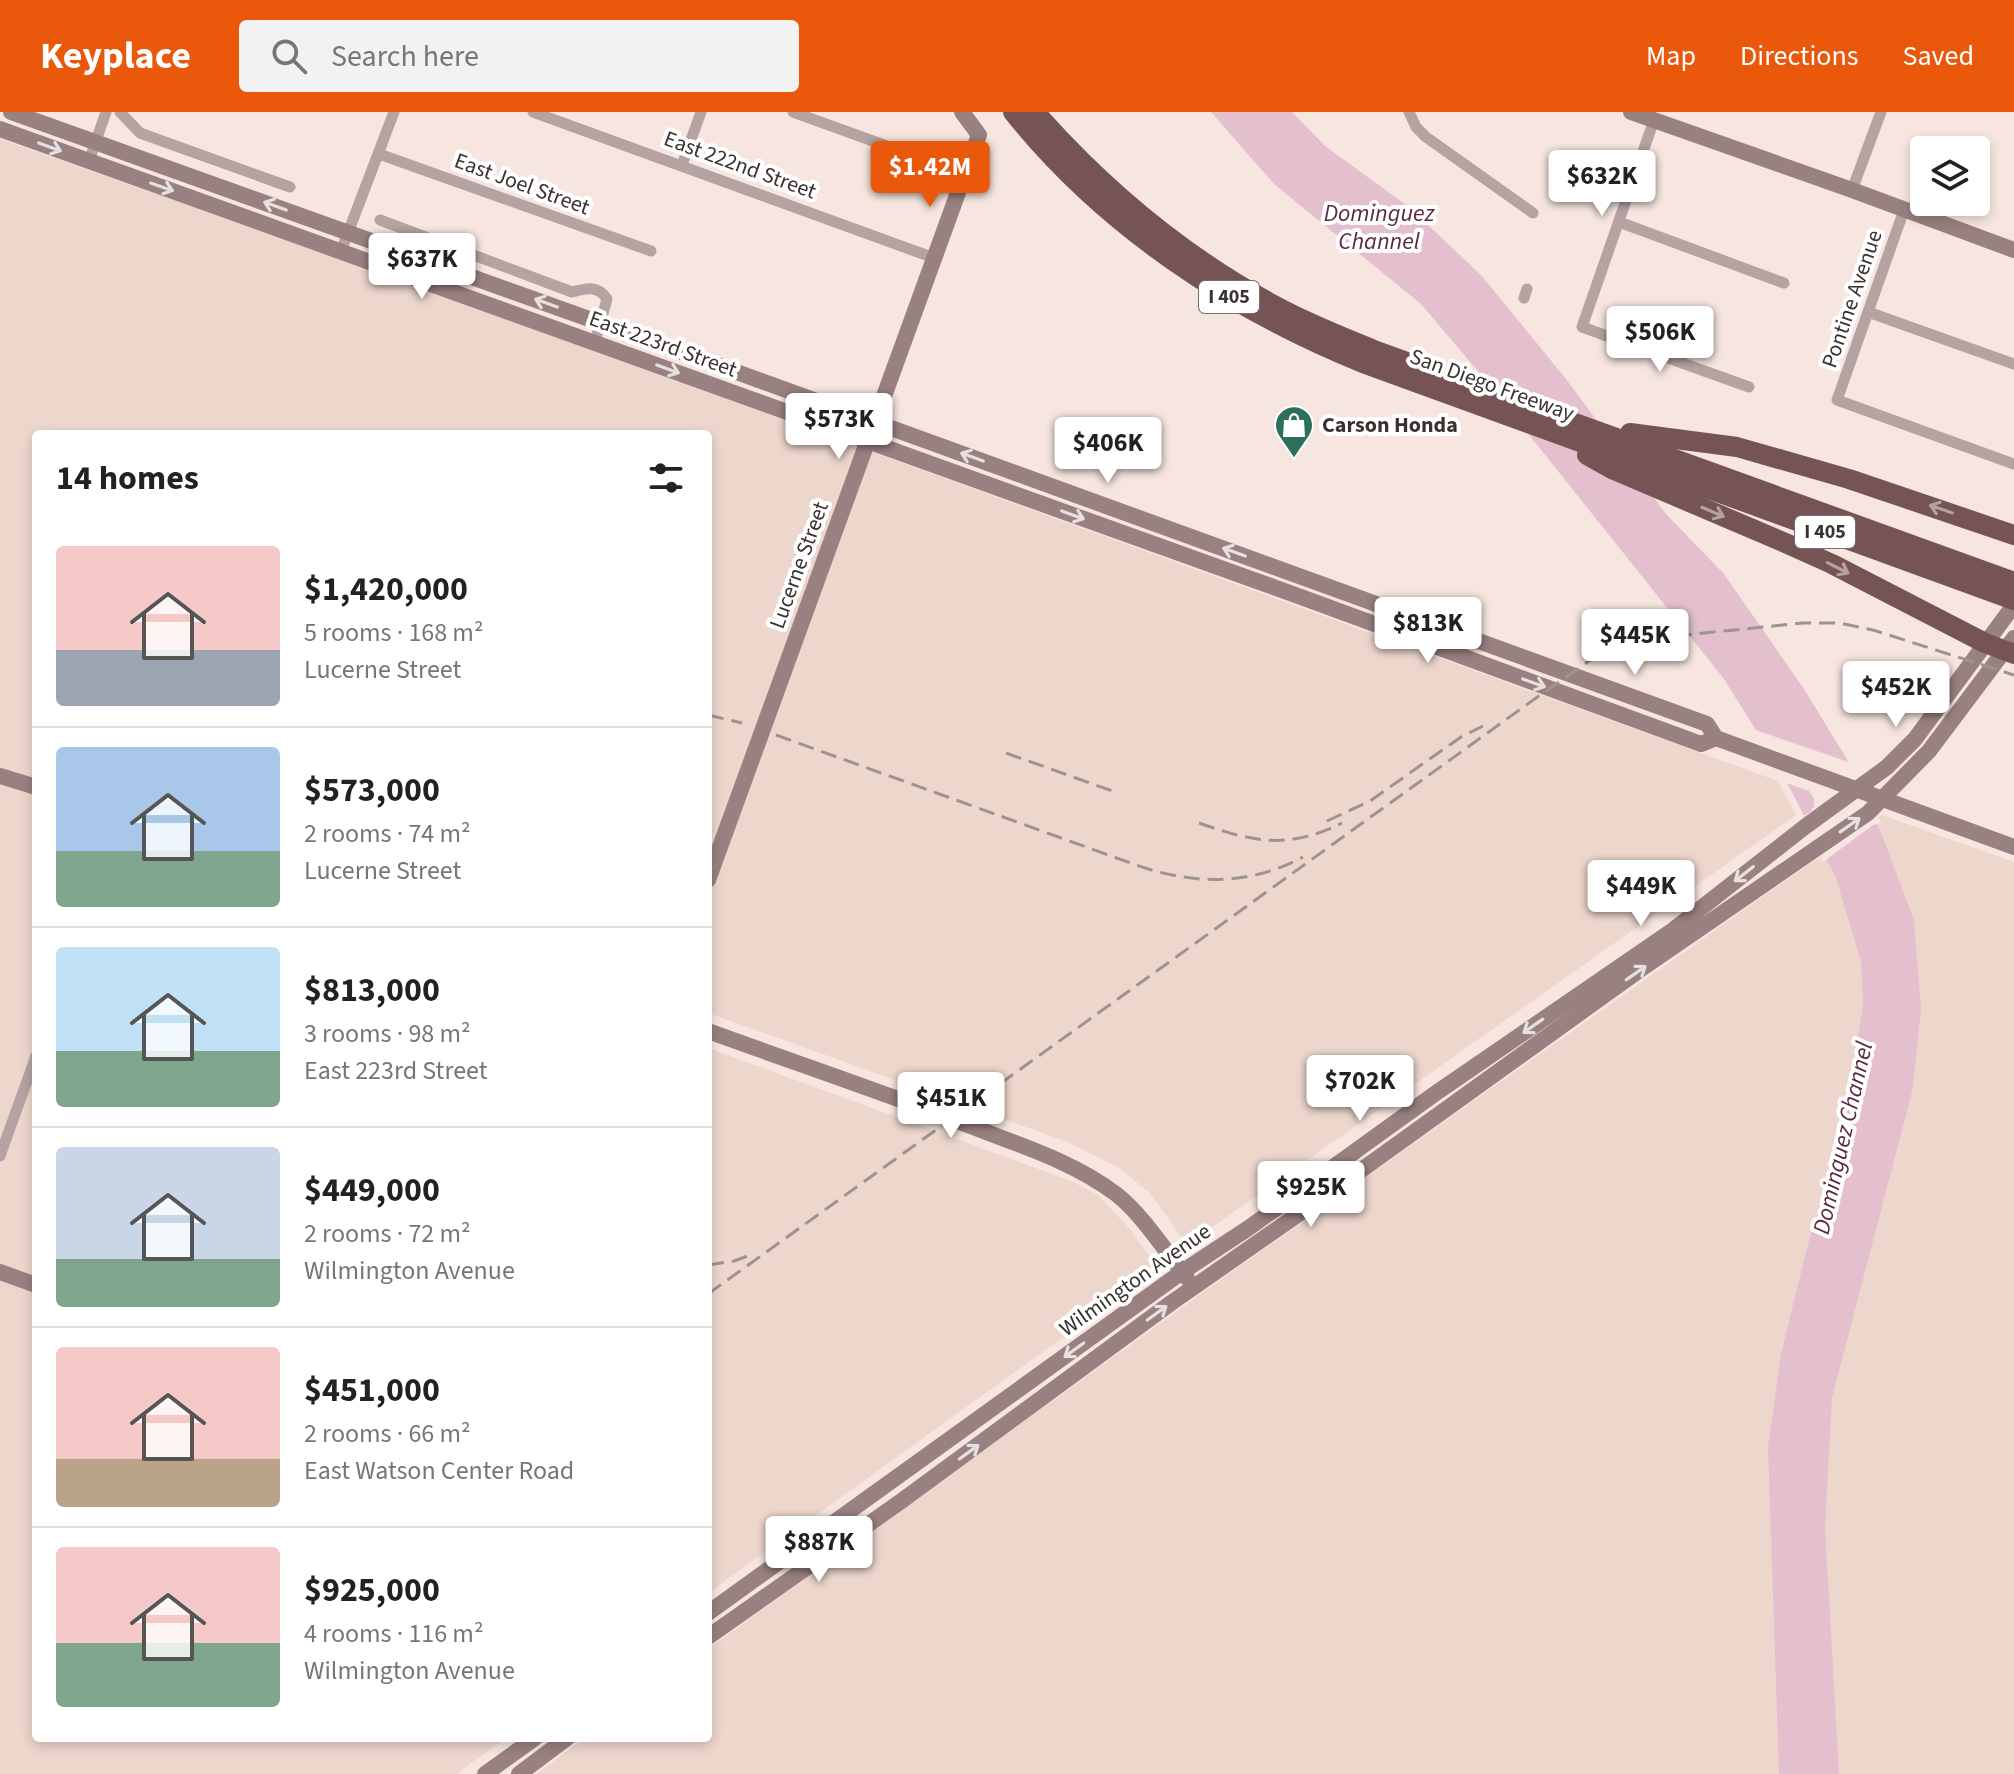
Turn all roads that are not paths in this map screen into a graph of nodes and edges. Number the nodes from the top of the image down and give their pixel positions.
1 (11, 112) edge
2 (106, 112) edge
3 (120, 112) edge
4 (533, 112) edge
5 (701, 112) edge
6 (793, 112) edge
7 (962, 112) edge
8 (1013, 112) edge
9 (1026, 112) edge
10 (1035, 112) edge
11 (1049, 112) edge
12 (1409, 112) edge
13 (1631, 112) edge
14 (1881, 112) edge
15 (392, 113) edge
16 (1654, 120) junction
17 (0, 129) edge
18 (95, 142) junction
19 (379, 154) junction
20 (89, 161) junction
21 (682, 165) junction
22 (964, 174) junction
23 (290, 187) dead end
24 (1852, 190) junction
25 (1904, 210) junction
26 (1533, 213) dead end
27 (380, 220) dead end
28 (1619, 222) junction
29 (348, 232) junction
30 (2014, 250) edge
31 (341, 251) junction
32 (651, 251) dead end
33 (934, 258) junction
34 (1784, 283) dead end
35 (1868, 312) junction
36 (601, 323) junction
37 (595, 342) junction
38 (2014, 364) edge
39 (1749, 387) dead end
40 (1473, 389) junction
41 (874, 422) junction
42 (1535, 426) junction
43 (867, 441) junction
44 (1641, 446) junction
45 (2014, 464) edge
46 (2014, 535) edge
47 (2003, 579) edge
48 (2014, 602) edge
49 (2004, 647) edge
50 (1946, 696) junction
51 (1960, 709) junction
52 (1716, 738) junction
53 (0, 776) edge
54 (32, 786) edge
55 (1856, 790) junction
56 (1887, 799) junction
57 (2014, 847) edge
58 (712, 869) edge
59 (712, 1032) edge
60 (1499, 1060) junction
61 (32, 1067) edge
62 (0, 1156) edge
63 (0, 1272) edge
64 (1182, 1272) junction
65 (32, 1284) edge
66 (1194, 1287) junction
67 (712, 1610) edge
68 (712, 1634) edge
69 (529, 1742) edge
70 (562, 1742) edge
71 (485, 1774) edge
72 (519, 1774) edge

1 - 18 main road, East 223rd Street
2 - 18 street
3 - 23 street
4 - 21 street, East 222nd Street
5 - 21 street
6 - 22 street
7 - 22 main road, Lucerne Street
8 - 40 highway, San Diego Freeway / I 405
9 - 40 highway
10 - 40 highway
11 - 40 highway, San Diego Freeway / I 405
12 - 26 street
13 - 16 main road
14 - 24 street
15 - 19 street
16 - 24 main road
16 - 28 street
17 -> 20 main road, East 223rd Street
18 - 20 street
29 -> 18 main road, East 223rd Street
19 - 29 street
19 - 32 street, East Joel Street
20 -> 31 main road, East 223rd Street
21 - 33 street, East 222nd Street
22 - 33 main road, Lucerne Street
24 - 25 main road
25 - 30 main road
25 - 35 street, Pontine Avenue
27 - 36 street
28 - 34 street
28 - 39 street
29 - 31 street
36 -> 29 main road, East 223rd Street
31 - 37 main road, East 223rd Street
33 - 41 main road, Lucerne Street
35 - 38 street
35 - 45 street, Pontine Avenue
36 - 37 street
36 - 41 main road, East 223rd Street
37 -> 43 main road, East 223rd Street
40 - 42 highway, San Diego Freeway / I 405
40 - 44 highway, San Diego Freeway / I 405
40 - 44 highway
41 - 43 main road, Lucerne Street
52 -> 41 main road, East 223rd Street
42 - 47 highway, San Diego Freeway / I 405
42 -> 49 highway
43 -> 52 main road, East 223rd Street
43 - 58 main road, Lucerne Street
46 -> 44 highway
44 - 47 highway, San Diego Freeway / I 405
44 - 47 highway
47 - 48 highway, San Diego Freeway / I 405
48 - 49 main road, Wilmington Avenue
49 - 50 main road, Wilmington Avenue
49 - 51 main road, Wilmington Avenue
50 - 51 main road
50 - 55 main road, Wilmington Avenue
51 - 56 main road, Wilmington Avenue
52 - 55 main road, East 223rd Street
53 - 54 main road
55 - 56 main road, East 223rd Street
55 -> 60 main road, Wilmington Avenue
56 - 57 main road
60 -> 56 main road, Wilmington Avenue
59 - 64 main road
60 - 64 main road, Wilmington Avenue
60 - 66 main road, Wilmington Avenue
61 - 62 street
63 - 65 main road
64 - 66 main road
64 -> 67 main road, Wilmington Avenue
68 -> 66 main road, Wilmington Avenue
69 - 71 main road
70 - 72 main road

